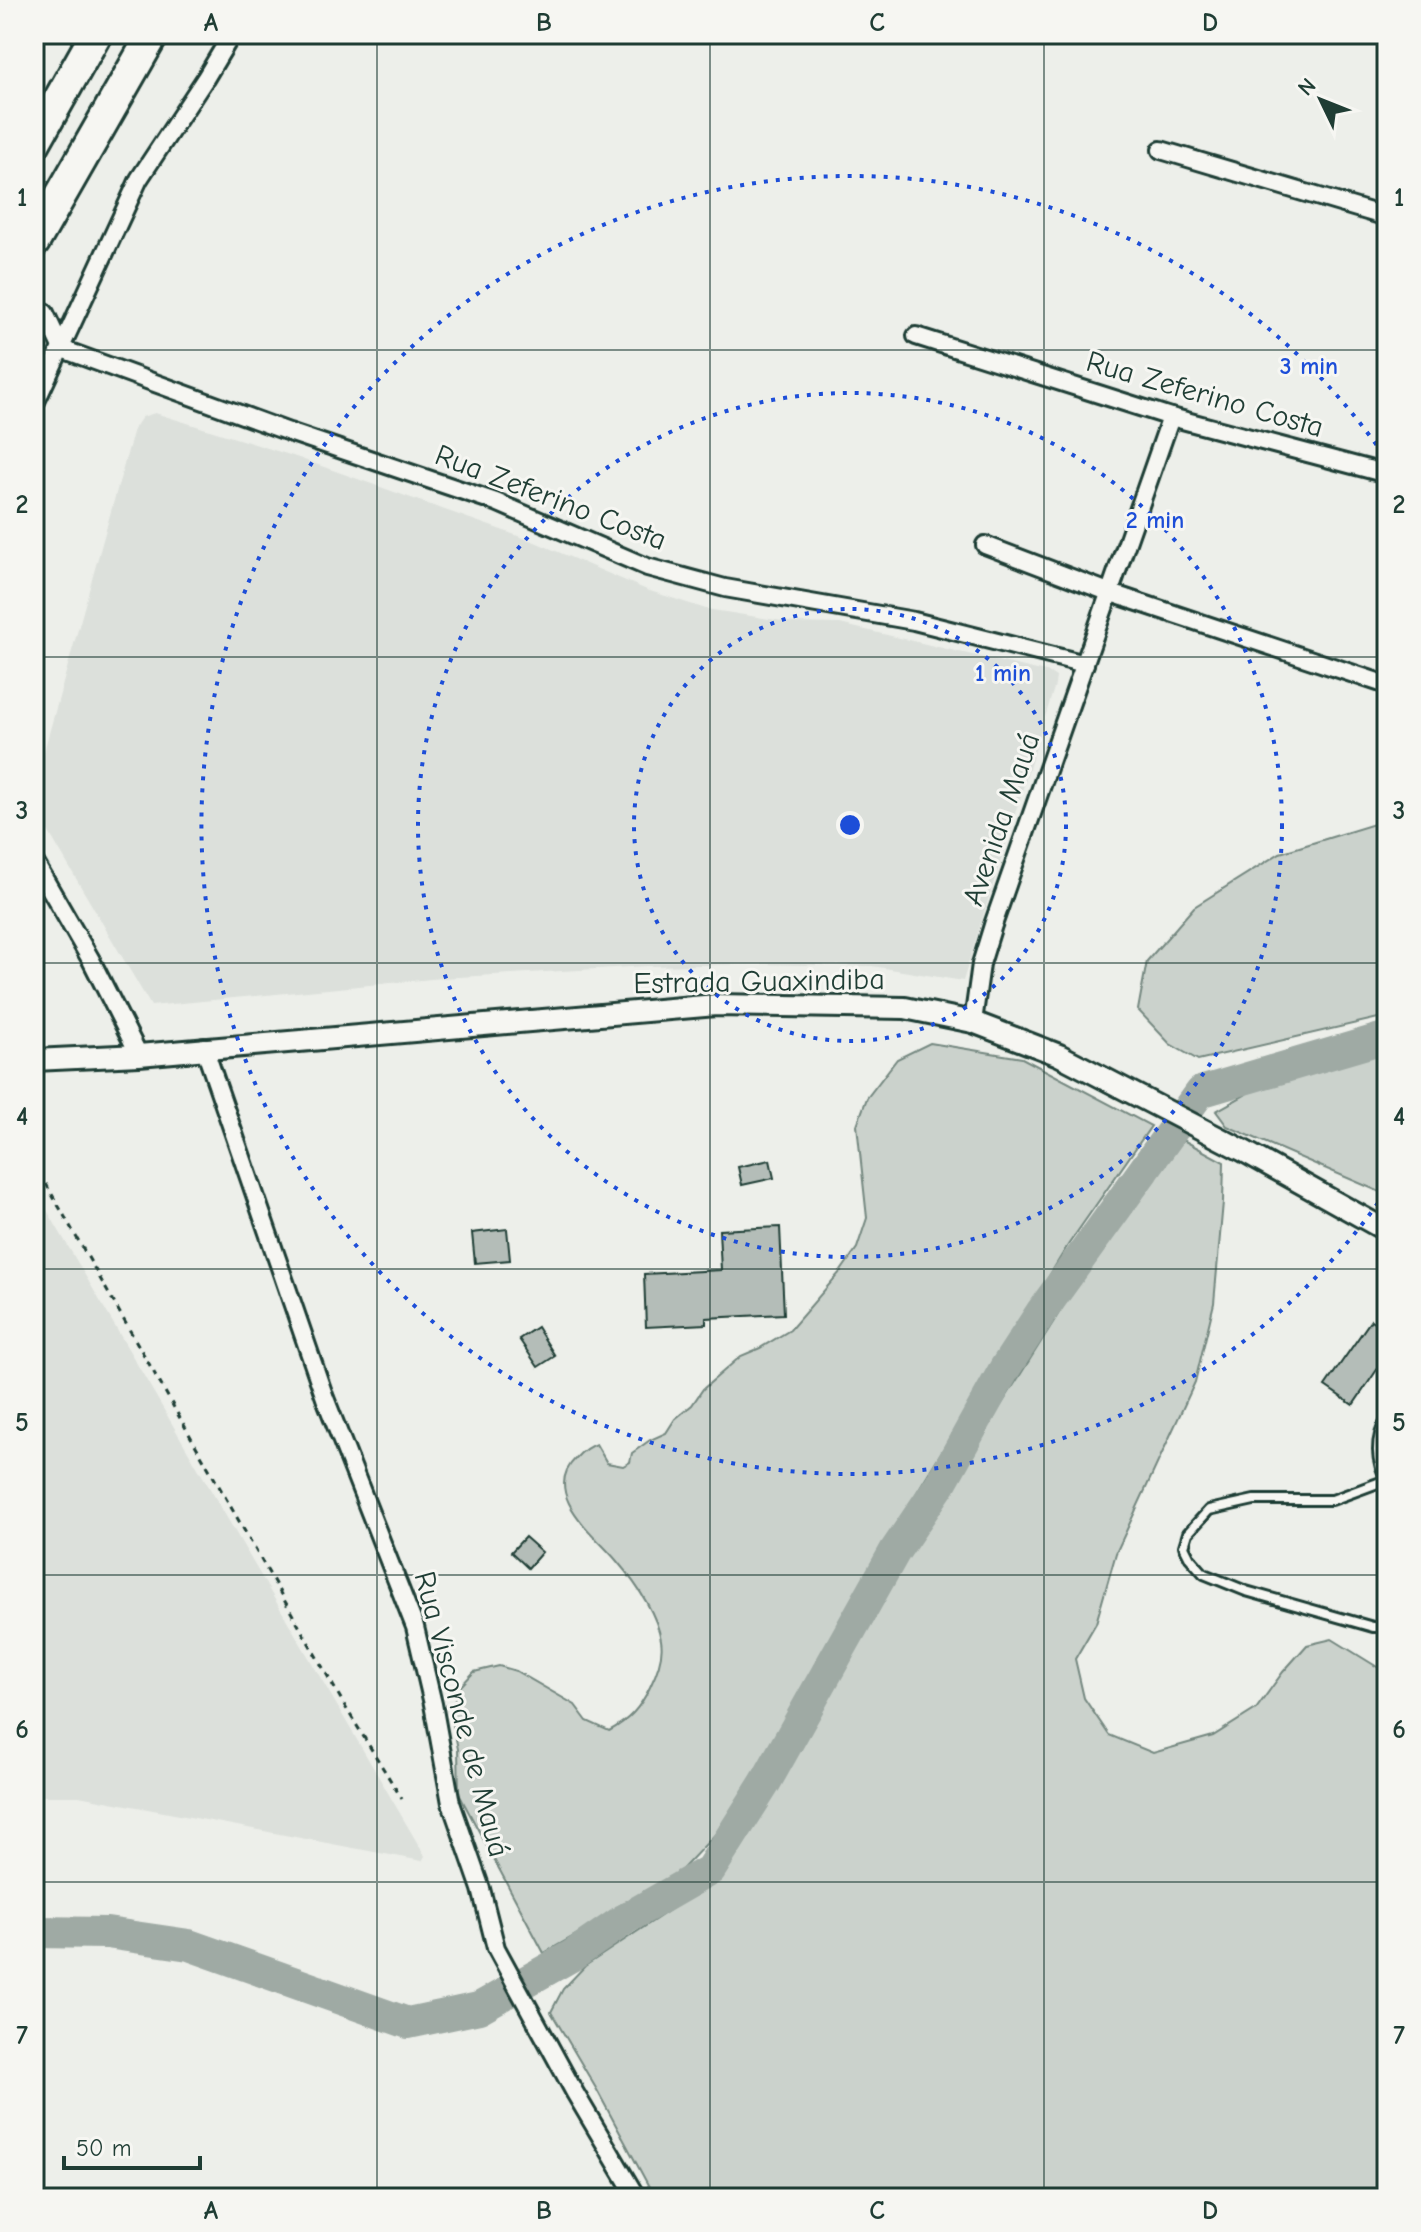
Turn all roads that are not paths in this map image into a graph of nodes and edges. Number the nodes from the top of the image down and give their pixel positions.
1 (96, 34) edge
2 (153, 34) edge
3 (232, 34) edge
4 (34, 144) edge
5 (1161, 150) dead end
6 (1387, 217) edge
7 (34, 242) edge
8 (34, 304) edge
9 (916, 336) dead end
10 (62, 349) junction
11 (34, 406) edge
12 (1171, 417) junction
13 (1387, 474) edge
14 (985, 545) dead end
15 (1111, 593) junction
16 (1085, 664) junction
17 (1387, 685) edge
18 (34, 861) edge
19 (973, 1022) junction
20 (204, 1047) junction
21 (139, 1055) junction
22 (34, 1060) edge
23 (1387, 1231) edge
24 (1387, 1419) edge
25 (1386, 1481) edge
26 (1387, 1627) edge
27 (637, 2198) edge

1 - 4 highway
2 - 7 highway
3 - 10 street
5 - 6 street
8 - 10 street
9 - 12 street, Rua Zeferino Costa
10 - 11 street
10 - 16 street, Rua Zeferino Costa
12 - 13 street, Rua Zeferino Costa
12 - 15 street, Avenida Mauá
14 - 15 street
15 - 16 street, Avenida Mauá
15 - 17 street
16 - 19 street, Avenida Mauá
18 - 21 street
19 - 20 street, Estrada Guaxindiba
19 - 23 street, Estrada Guaxindiba
20 - 21 street, Estrada Guaxindiba
20 - 27 street, Rua Visconde de Mauá
21 - 22 street, Estrada Guaxindiba
24 - 25 lane
25 - 26 lane

